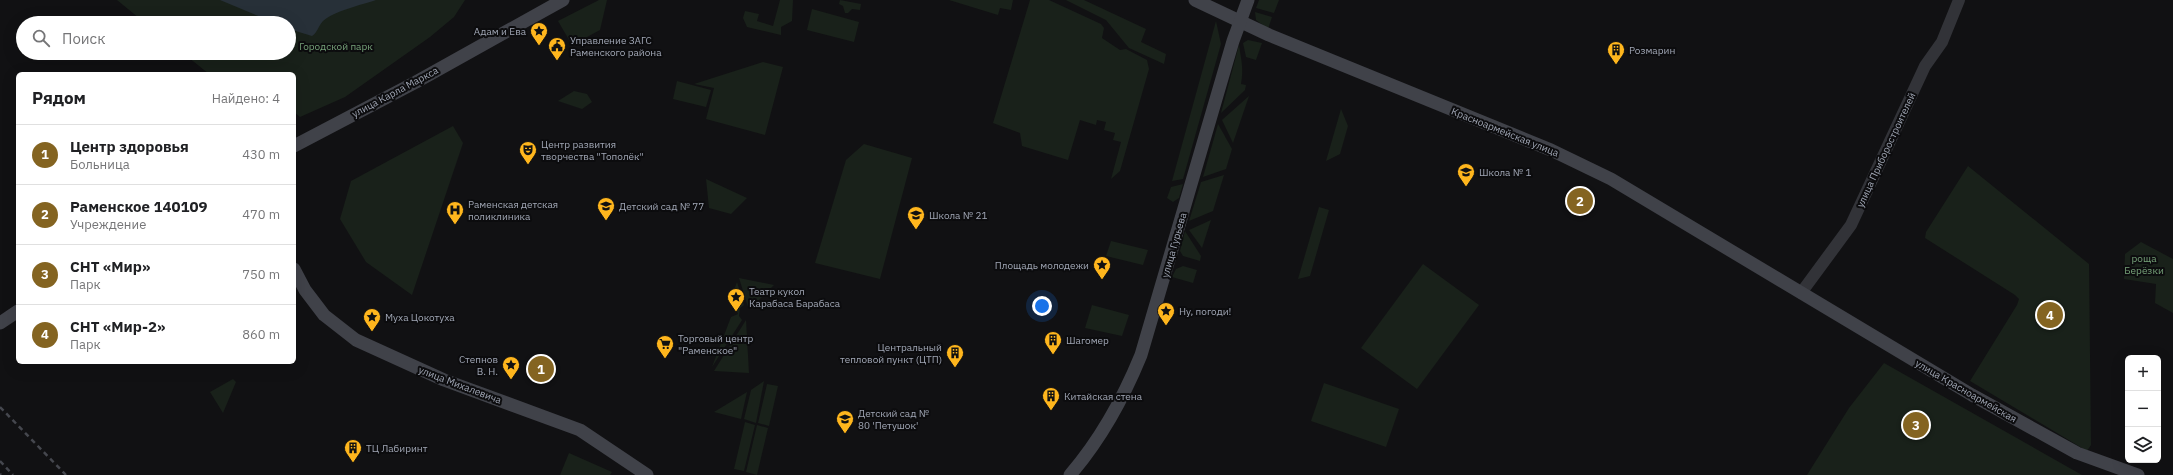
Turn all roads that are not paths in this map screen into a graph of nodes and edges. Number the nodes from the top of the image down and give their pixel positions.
1 (563, 0) edge
2 (1195, 0) edge
3 (1248, 0) edge
4 (1959, 0) edge
5 (1240, 22) junction
6 (296, 145) edge
7 (296, 273) edge
8 (1801, 293) junction
9 (16, 312) edge
10 (0, 323) edge
11 (647, 475) edge
12 (1070, 475) edge
13 (2138, 475) edge

1 - 6 main road, улица Карла Маркса
2 - 5 main road, Красноармейская улица
3 - 5 main road, улица Гурьева
4 - 8 street, улица Приборостроителей
5 - 8 main road, Красноармейская улица
5 - 12 main road, улица Гурьева
7 - 11 main road, улица Михалевича
8 - 13 main road, улица Красноармейская
9 - 10 main road

